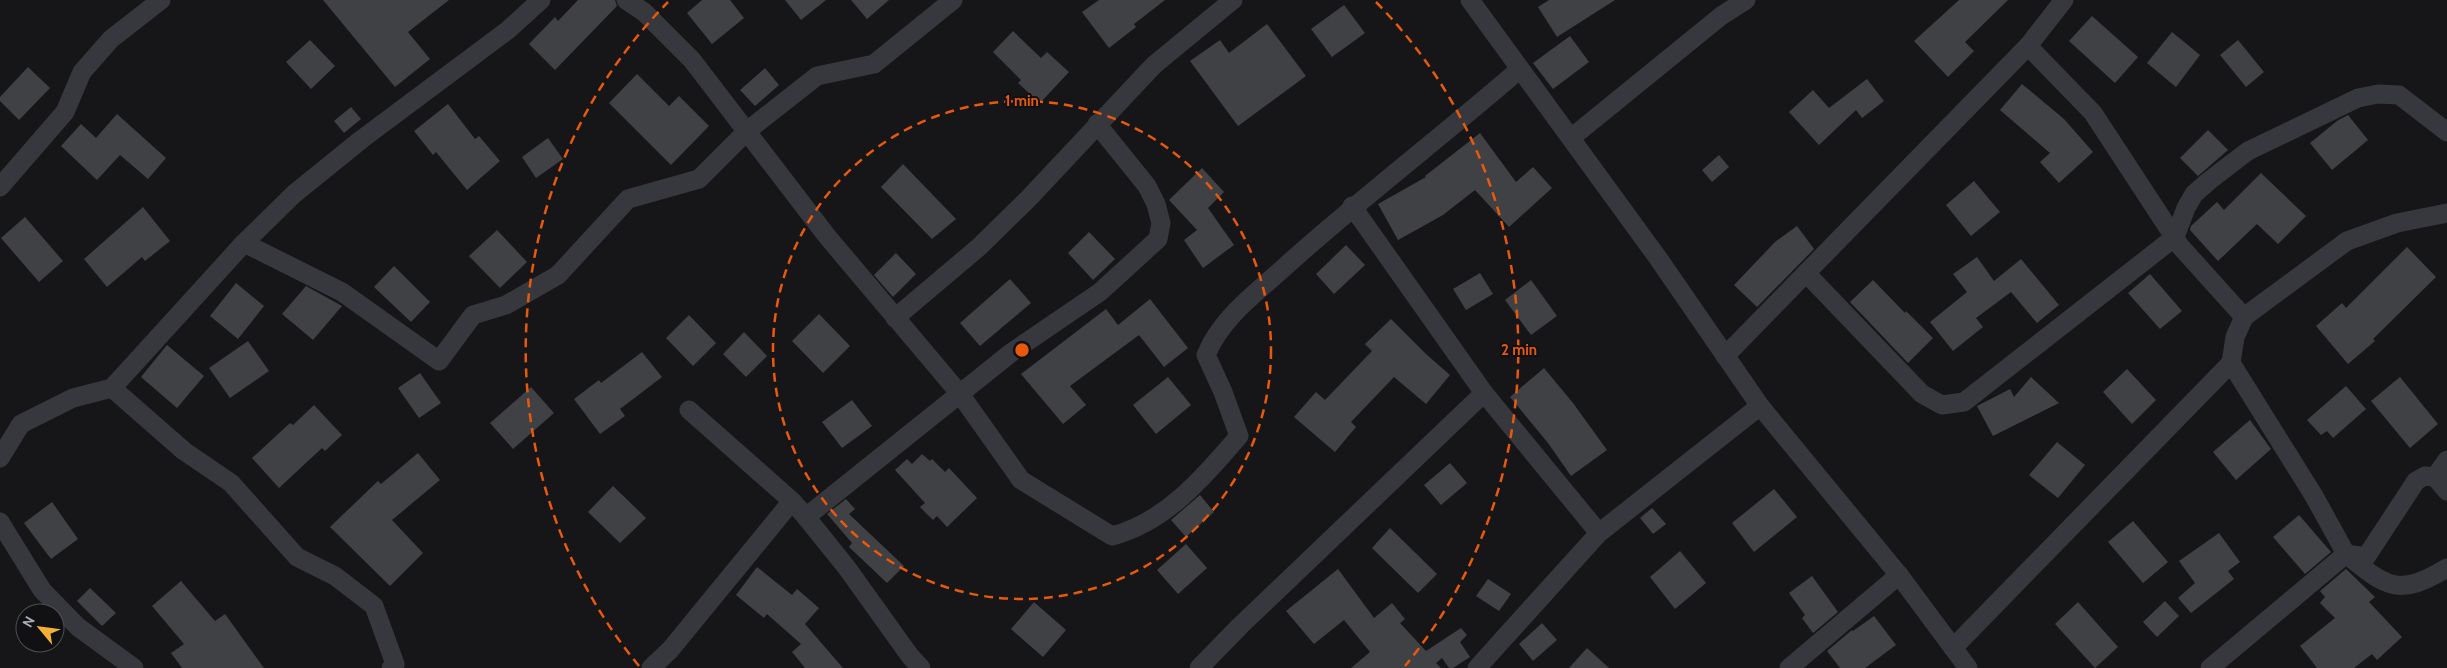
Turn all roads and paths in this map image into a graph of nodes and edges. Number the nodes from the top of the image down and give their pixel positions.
1 (161, 0) edge
2 (541, 0) edge
3 (626, 0) edge
4 (953, 0) edge
5 (1233, 0) edge
6 (1470, 0) edge
7 (1746, 0) edge
8 (2064, 0) edge
9 (1720, 8) edge
10 (2028, 46) junction
11 (1520, 69) junction
12 (1097, 124) junction
13 (747, 131) junction
14 (2447, 132) edge
15 (1571, 138) junction
16 (0, 187) edge
17 (1352, 206) junction
18 (2447, 213) edge
19 (2175, 238) junction
20 (244, 243) junction
21 (1806, 273) junction
22 (2244, 317) junction
23 (895, 318) junction
24 (1725, 356) junction
25 (2231, 363) junction
26 (112, 388) junction
27 (1484, 393) junction
28 (960, 394) junction
29 (1760, 406) junction
30 (689, 410) dead end
31 (0, 458) edge
32 (2447, 460) edge
33 (2441, 484) edge
34 (792, 501) junction
35 (806, 517) junction
36 (0, 522) edge
37 (1599, 533) junction
38 (2346, 554) junction
39 (2447, 568) edge
40 (1899, 575) junction
41 (1953, 648) junction
42 (126, 666) edge
43 (395, 667) edge
44 (651, 668) edge
45 (922, 668) edge
46 (1199, 668) edge
47 (1477, 668) edge
48 (1789, 668) edge
49 (1968, 668) edge
50 (2210, 668) edge

1 - 16 street
2 - 20 street
3 - 13 street
4 - 13 street
5 - 12 street
6 - 11 street
7 - 9 street
8 - 10 street
9 - 15 street
10 - 19 street
10 - 21 street
11 - 15 street
11 - 17 street
12 - 23 street
12 - 28 street
13 - 20 street
13 - 23 street
14 - 19 street
15 - 24 street
17 - 27 street
17 - 28 street
18 - 22 street
19 - 21 street
19 - 22 street
20 - 26 street
21 - 24 street
22 - 25 street
23 - 28 street
24 - 29 street
25 - 38 street
25 - 41 street
26 - 31 street
26 - 43 street
27 - 37 street
27 - 46 street
28 - 35 street
29 - 37 street
29 - 40 street
30 - 34 street
32 - 33 street
33 - 38 street
34 - 35 street
34 - 44 street
35 - 45 street
36 - 42 street
37 - 47 street
38 - 39 street
38 - 50 street
40 - 41 street
40 - 48 street
41 - 49 street

